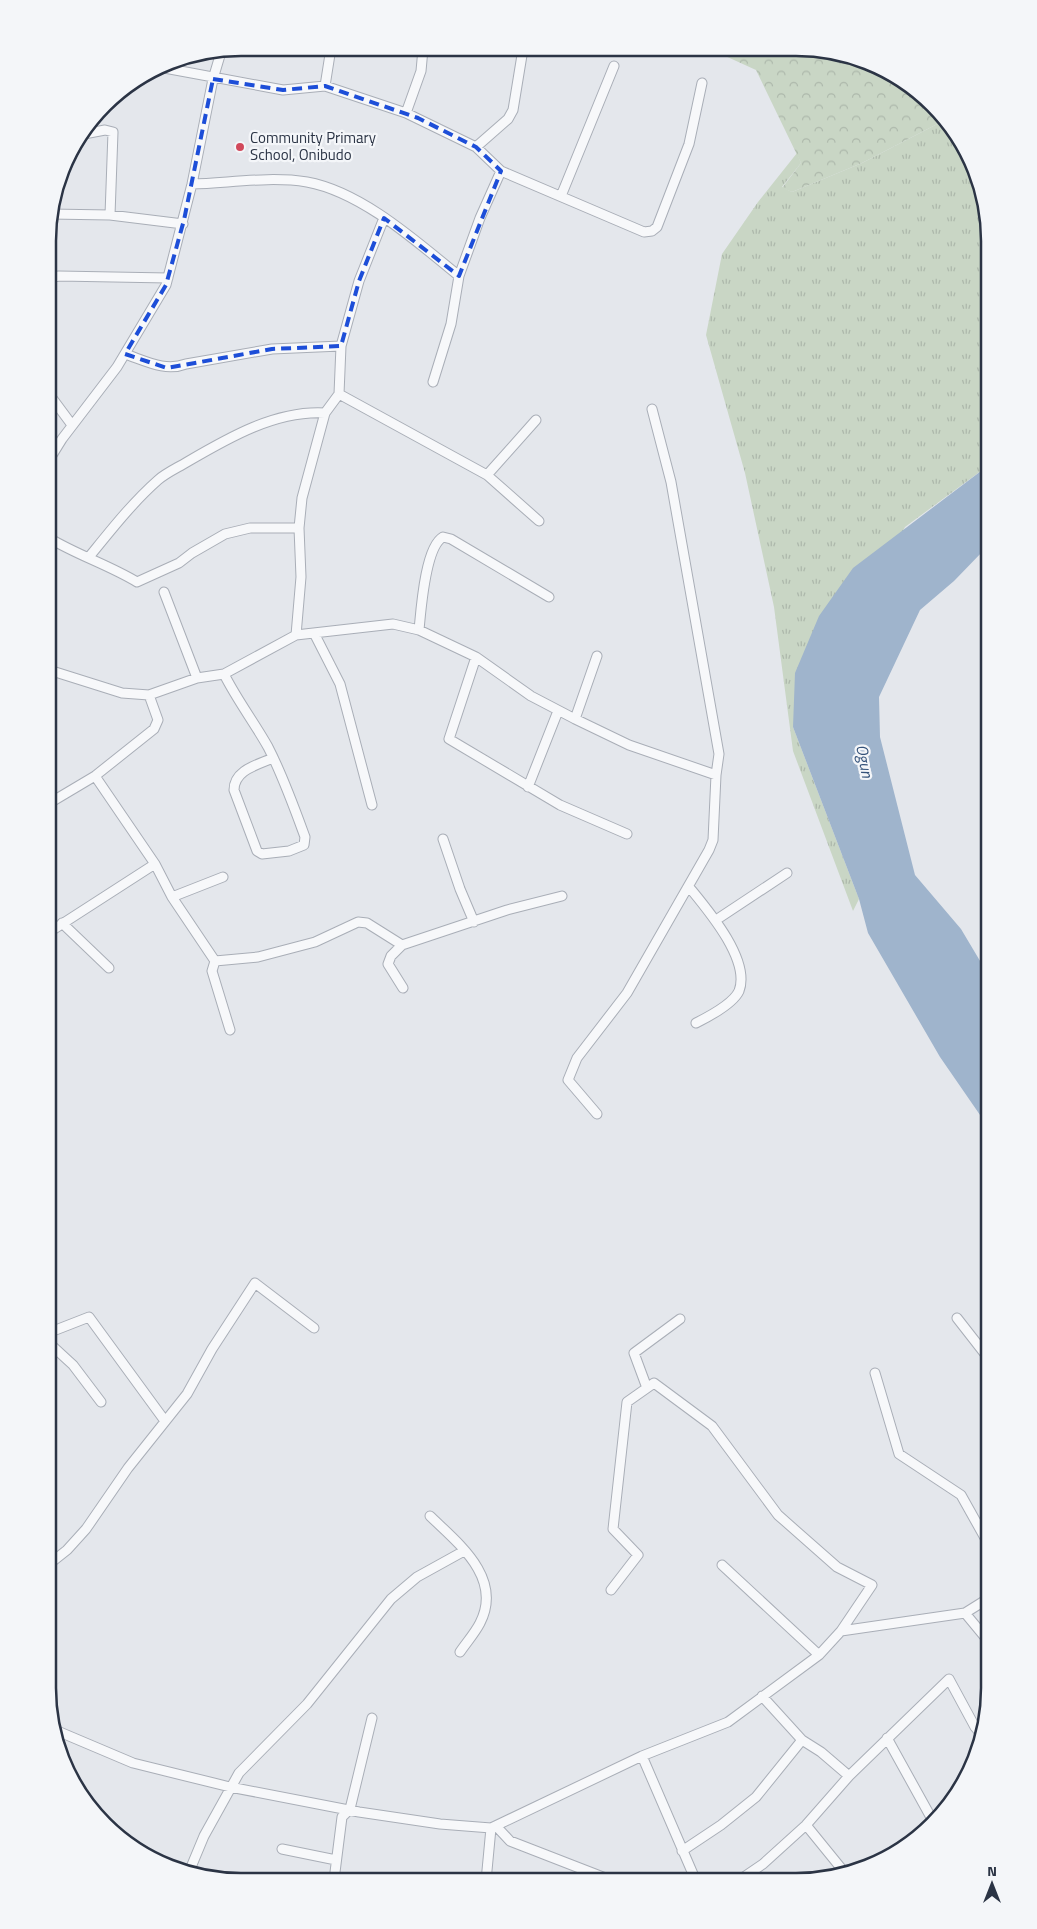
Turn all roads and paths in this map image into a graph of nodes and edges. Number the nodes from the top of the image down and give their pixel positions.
1 (330, 56) edge
2 (422, 56) edge
3 (522, 56) edge
4 (218, 58) edge
5 (614, 66) dead end
6 (170, 70) edge
7 (213, 79) junction
8 (702, 83) dead end
9 (325, 86) junction
10 (406, 113) junction
11 (91, 133) edge
12 (476, 147) junction
13 (501, 171) junction
14 (192, 184) junction
15 (560, 196) junction
16 (58, 214) edge
17 (110, 215) junction
18 (384, 218) junction
19 (183, 224) junction
20 (459, 276) junction
21 (56, 277) edge
22 (168, 278) junction
23 (341, 346) junction
24 (125, 354) junction
25 (434, 382) dead end
26 (339, 394) junction
27 (56, 403) edge
28 (652, 409) dead end
29 (325, 413) junction
30 (536, 420) dead end
31 (72, 425) junction
32 (56, 449) edge
33 (486, 475) junction
34 (538, 521) dead end
35 (299, 528) junction
36 (56, 542) edge
37 (89, 557) junction
38 (164, 592) dead end
39 (549, 597) dead end
40 (419, 630) junction
41 (314, 633) junction
42 (296, 634) junction
43 (597, 656) dead end
44 (476, 657) junction
45 (56, 672) edge
46 (224, 674) junction
47 (197, 678) junction
48 (149, 695) junction
49 (558, 711) junction
50 (574, 720) junction
51 (273, 758) junction
52 (716, 775) junction
53 (95, 776) junction
54 (528, 787) junction
55 (56, 799) edge
56 (372, 805) dead end
57 (627, 834) dead end
58 (443, 839) dead end
59 (155, 864) junction
60 (787, 873) dead end
61 (223, 877) dead end
62 (689, 886) junction
63 (562, 896) dead end
64 (172, 897) junction
65 (716, 920) junction
66 (474, 922) junction
67 (62, 923) junction
68 (56, 927) edge
69 (402, 945) junction
70 (215, 961) junction
71 (108, 968) dead end
72 (402, 988) dead end
73 (696, 1023) dead end
74 (230, 1030) dead end
75 (597, 1114) dead end
76 (957, 1318) dead end
77 (680, 1319) dead end
78 (314, 1328) dead end
79 (56, 1330) edge
80 (56, 1349) edge
81 (981, 1350) edge
82 (875, 1373) dead end
83 (647, 1388) junction
84 (101, 1402) dead end
85 (165, 1421) junction
86 (430, 1516) dead end
87 (981, 1530) edge
88 (464, 1551) junction
89 (56, 1558) edge
90 (722, 1565) dead end
91 (611, 1590) dead end
92 (981, 1603) edge
93 (965, 1613) junction
94 (841, 1631) junction
95 (981, 1632) edge
96 (460, 1652) dead end
97 (819, 1655) junction
98 (762, 1696) junction
99 (372, 1718) dead end
100 (976, 1728) edge
101 (62, 1734) edge
102 (887, 1738) junction
103 (802, 1740) junction
104 (642, 1756) junction
105 (849, 1776) junction
106 (230, 1787) junction
107 (350, 1809) junction
108 (930, 1816) edge
109 (806, 1826) junction
110 (493, 1827) junction
111 (282, 1849) dead end
112 (682, 1851) junction
113 (336, 1860) junction
114 (192, 1866) edge
115 (839, 1867) edge
116 (335, 1873) edge
117 (487, 1873) edge
118 (592, 1873) edge
119 (692, 1873) edge
120 (750, 1873) edge

1 - 9 street
2 - 10 street
3 - 12 street
4 - 7 street
5 - 15 street
6 - 7 street
7 - 9 street
7 - 14 street
8 - 15 street
9 - 10 street
10 - 12 street
11 - 17 street
12 - 13 street
13 - 15 street
13 - 20 street
14 - 18 street
14 - 19 street
16 - 17 street
17 - 19 street
18 - 20 street
18 - 23 street
19 - 22 street
20 - 25 street
21 - 22 street
22 - 24 street
23 - 24 street
23 - 26 street
24 - 31 street
26 - 29 street
26 - 33 street
27 - 31 street
28 - 52 street
29 - 35 street
29 - 37 street
30 - 33 street
31 - 32 street
33 - 34 street
35 - 37 street
35 - 42 street
36 - 37 street
38 - 47 street
39 - 40 street
40 - 41 street
40 - 44 street
41 - 42 street
41 - 56 street
42 - 46 street
43 - 50 street
44 - 49 street
44 - 54 street
45 - 48 street
46 - 47 street
46 - 51 street
47 - 48 street
48 - 53 street
49 - 50 street
49 - 54 street
50 - 52 street
51 - 51 street
52 - 62 street
53 - 55 street
53 - 59 street
54 - 57 street
58 - 66 street
59 - 64 street
59 - 67 street
60 - 65 street
61 - 64 street
62 - 65 street
62 - 75 street
63 - 66 street
64 - 70 street
65 - 73 street
66 - 69 street
67 - 68 street
67 - 71 street
69 - 70 street
69 - 72 street
70 - 74 street
76 - 81 street
77 - 83 street
78 - 85 street
79 - 85 street
80 - 84 street
82 - 87 street
83 - 91 street
83 - 94 street
85 - 89 street
86 - 88 street
88 - 96 street
88 - 106 street
90 - 97 street
92 - 93 street
93 - 94 street
93 - 95 street
94 - 97 street
97 - 98 street
98 - 103 street
98 - 104 street
99 - 107 street
100 - 102 street
101 - 106 street
102 - 105 street
102 - 108 street
103 - 105 street
103 - 112 street
104 - 110 street
104 - 112 street
105 - 109 street
106 - 107 street
106 - 114 street
107 - 110 street
107 - 113 street
109 - 115 street
109 - 120 street
110 - 117 street
110 - 118 street
111 - 113 street
112 - 119 street
113 - 116 street

